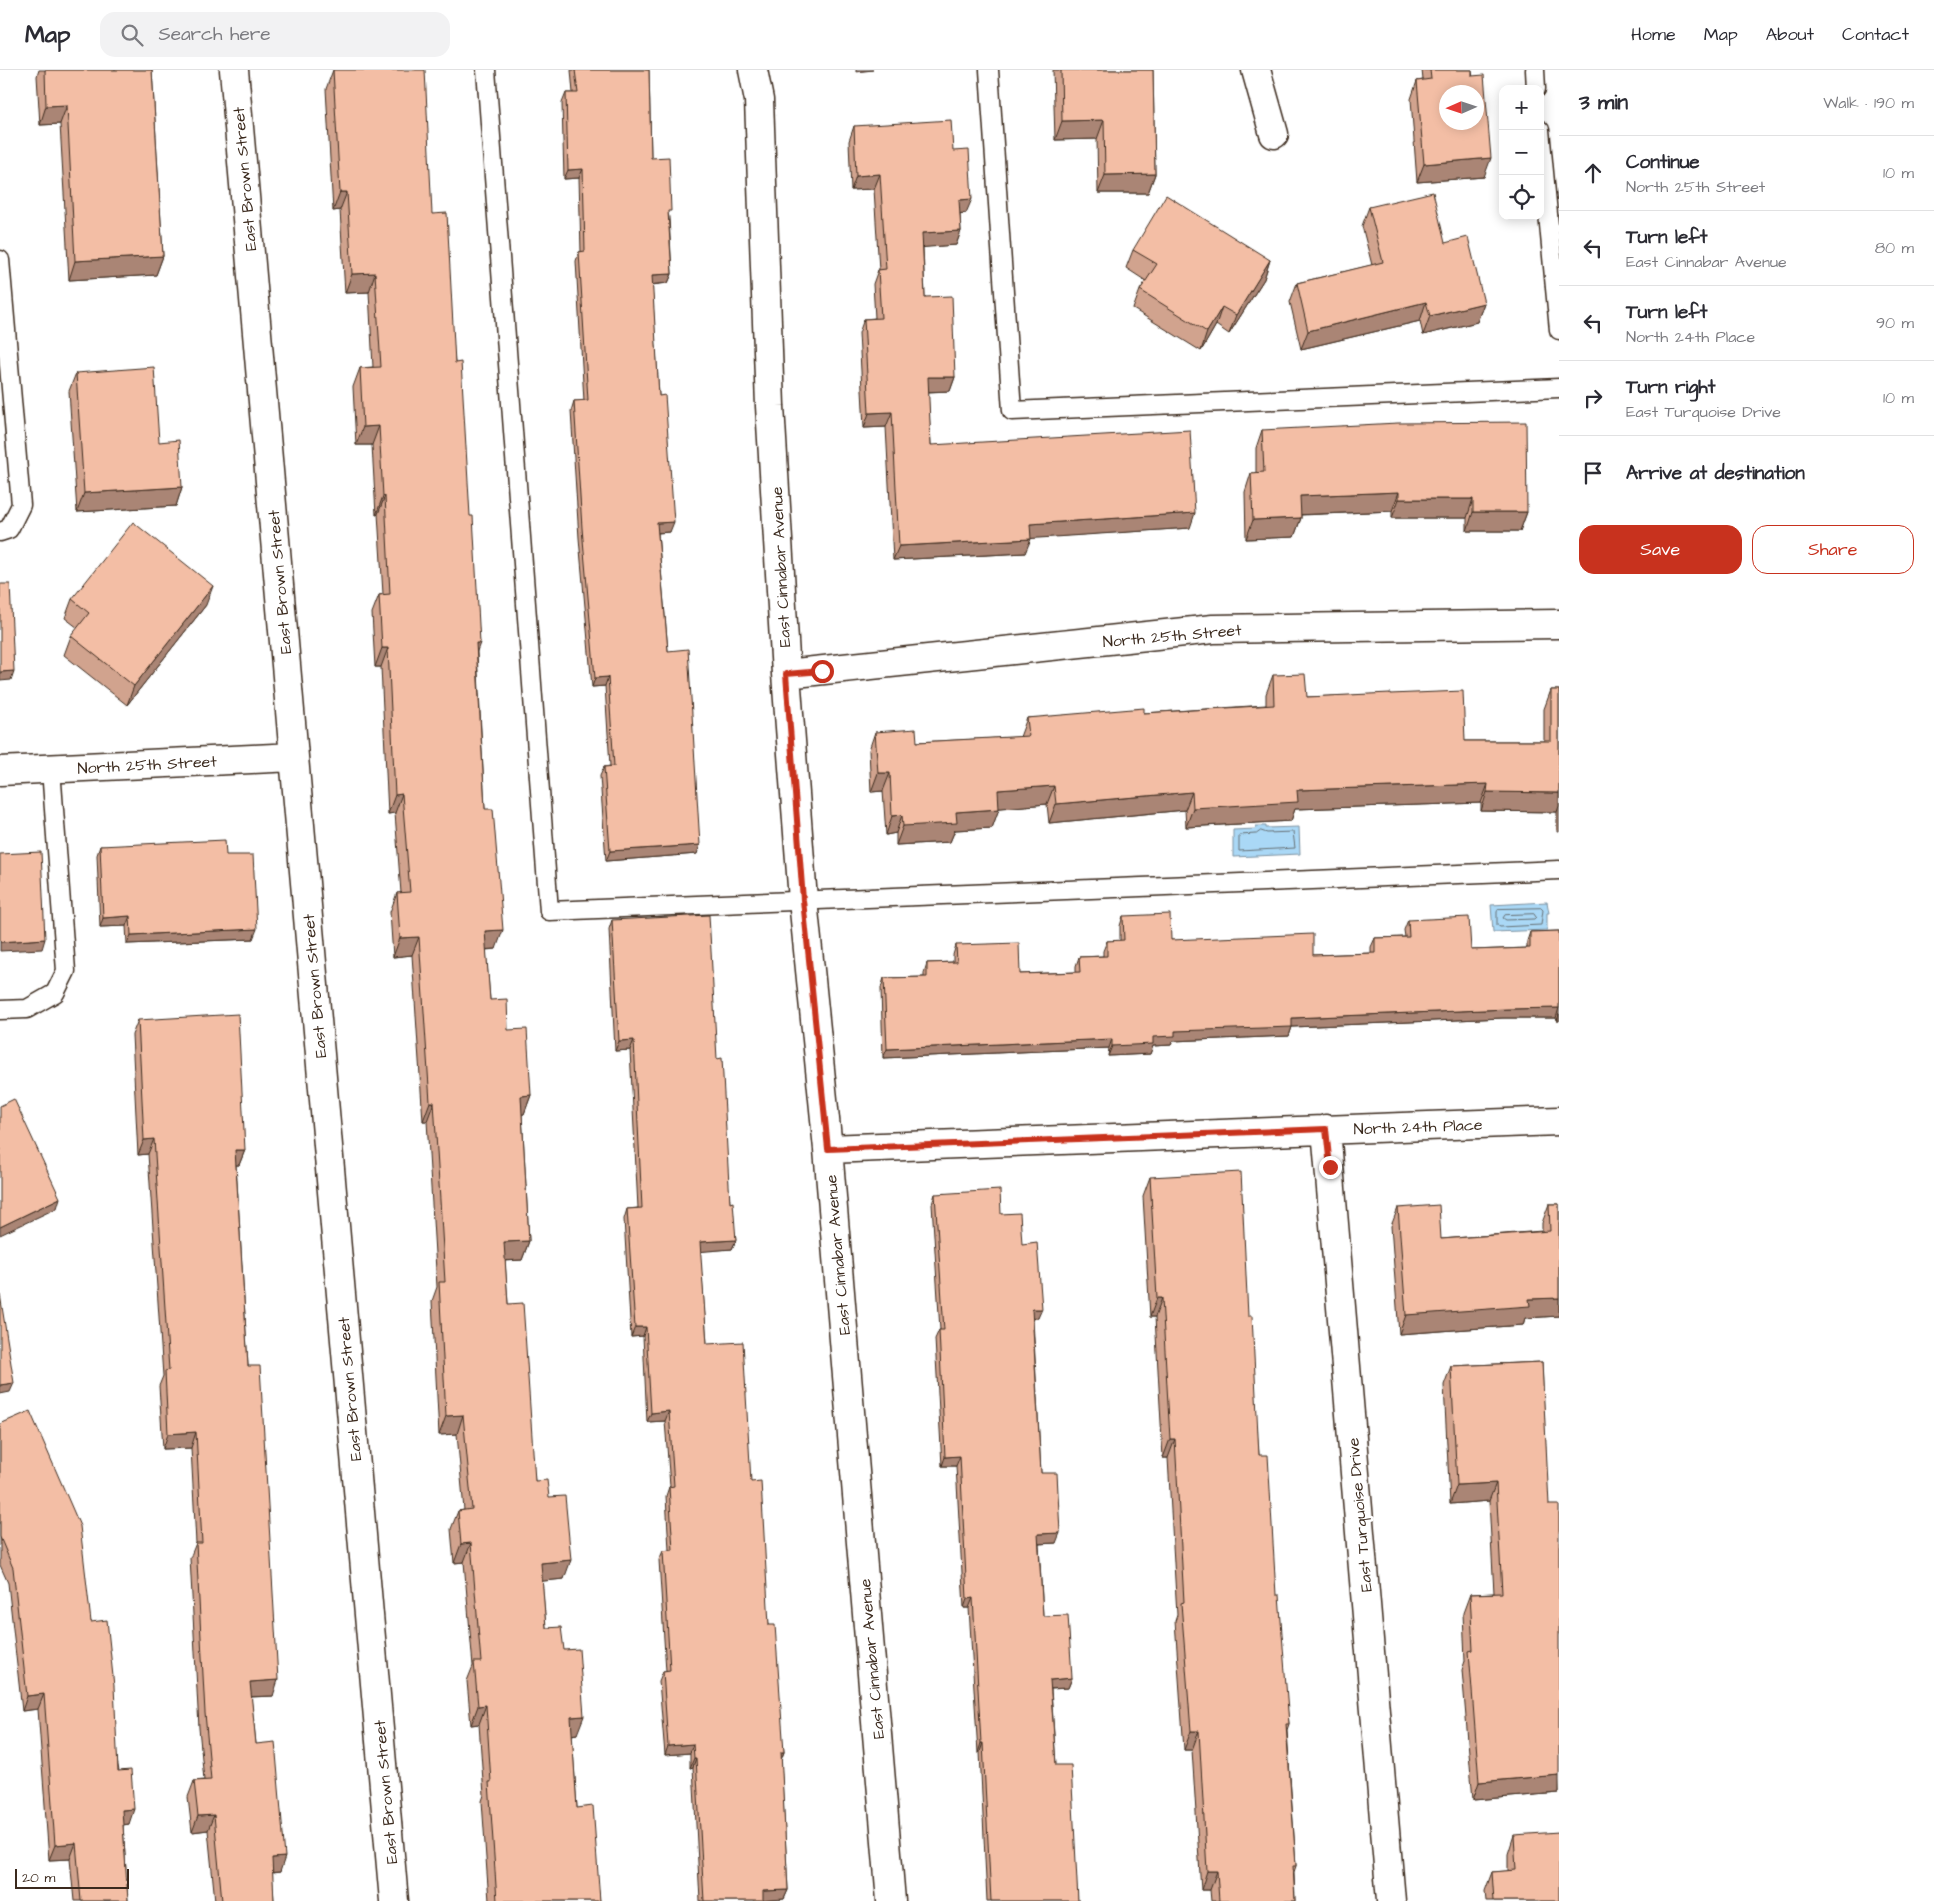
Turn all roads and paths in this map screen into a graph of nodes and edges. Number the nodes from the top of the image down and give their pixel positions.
1 (234, 70) edge
2 (486, 70) edge
3 (754, 70) edge
4 (989, 70) edge
5 (1256, 70) edge
6 (1535, 70) edge
7 (1536, 85) edge
8 (1274, 134) dead end
9 (1544, 172) edge
10 (0, 260) edge
11 (1559, 330) edge
12 (1559, 388) edge
13 (0, 532) edge
14 (1559, 624) edge
15 (786, 674) junction
16 (294, 757) junction
17 (51, 768) junction
18 (0, 771) edge
19 (1559, 870) edge
20 (803, 900) junction
21 (0, 1010) edge
22 (1559, 1122) edge
23 (1326, 1129) junction
24 (828, 1149) junction
25 (394, 1901) edge
26 (891, 1901) edge
27 (1391, 1901) edge

1 - 16 street, East Brown Street
2 - 20 lane
3 - 15 street, East Cinnabar Avenue
4 - 12 lane
5 - 8 street
6 - 7 lane
9 - 11 lane
10 - 13 lane
14 - 15 street, North 25th Street
15 - 20 street, East Cinnabar Avenue
16 - 17 street, North 25th Street
16 - 25 street, East Brown Street
17 - 18 street, North 25th Street
17 - 21 lane
19 - 20 lane
20 - 24 street, East Cinnabar Avenue
22 - 23 street, North 24th Place
23 - 24 street, North 24th Place
23 - 27 street, East Turquoise Drive
24 - 26 street, East Cinnabar Avenue

